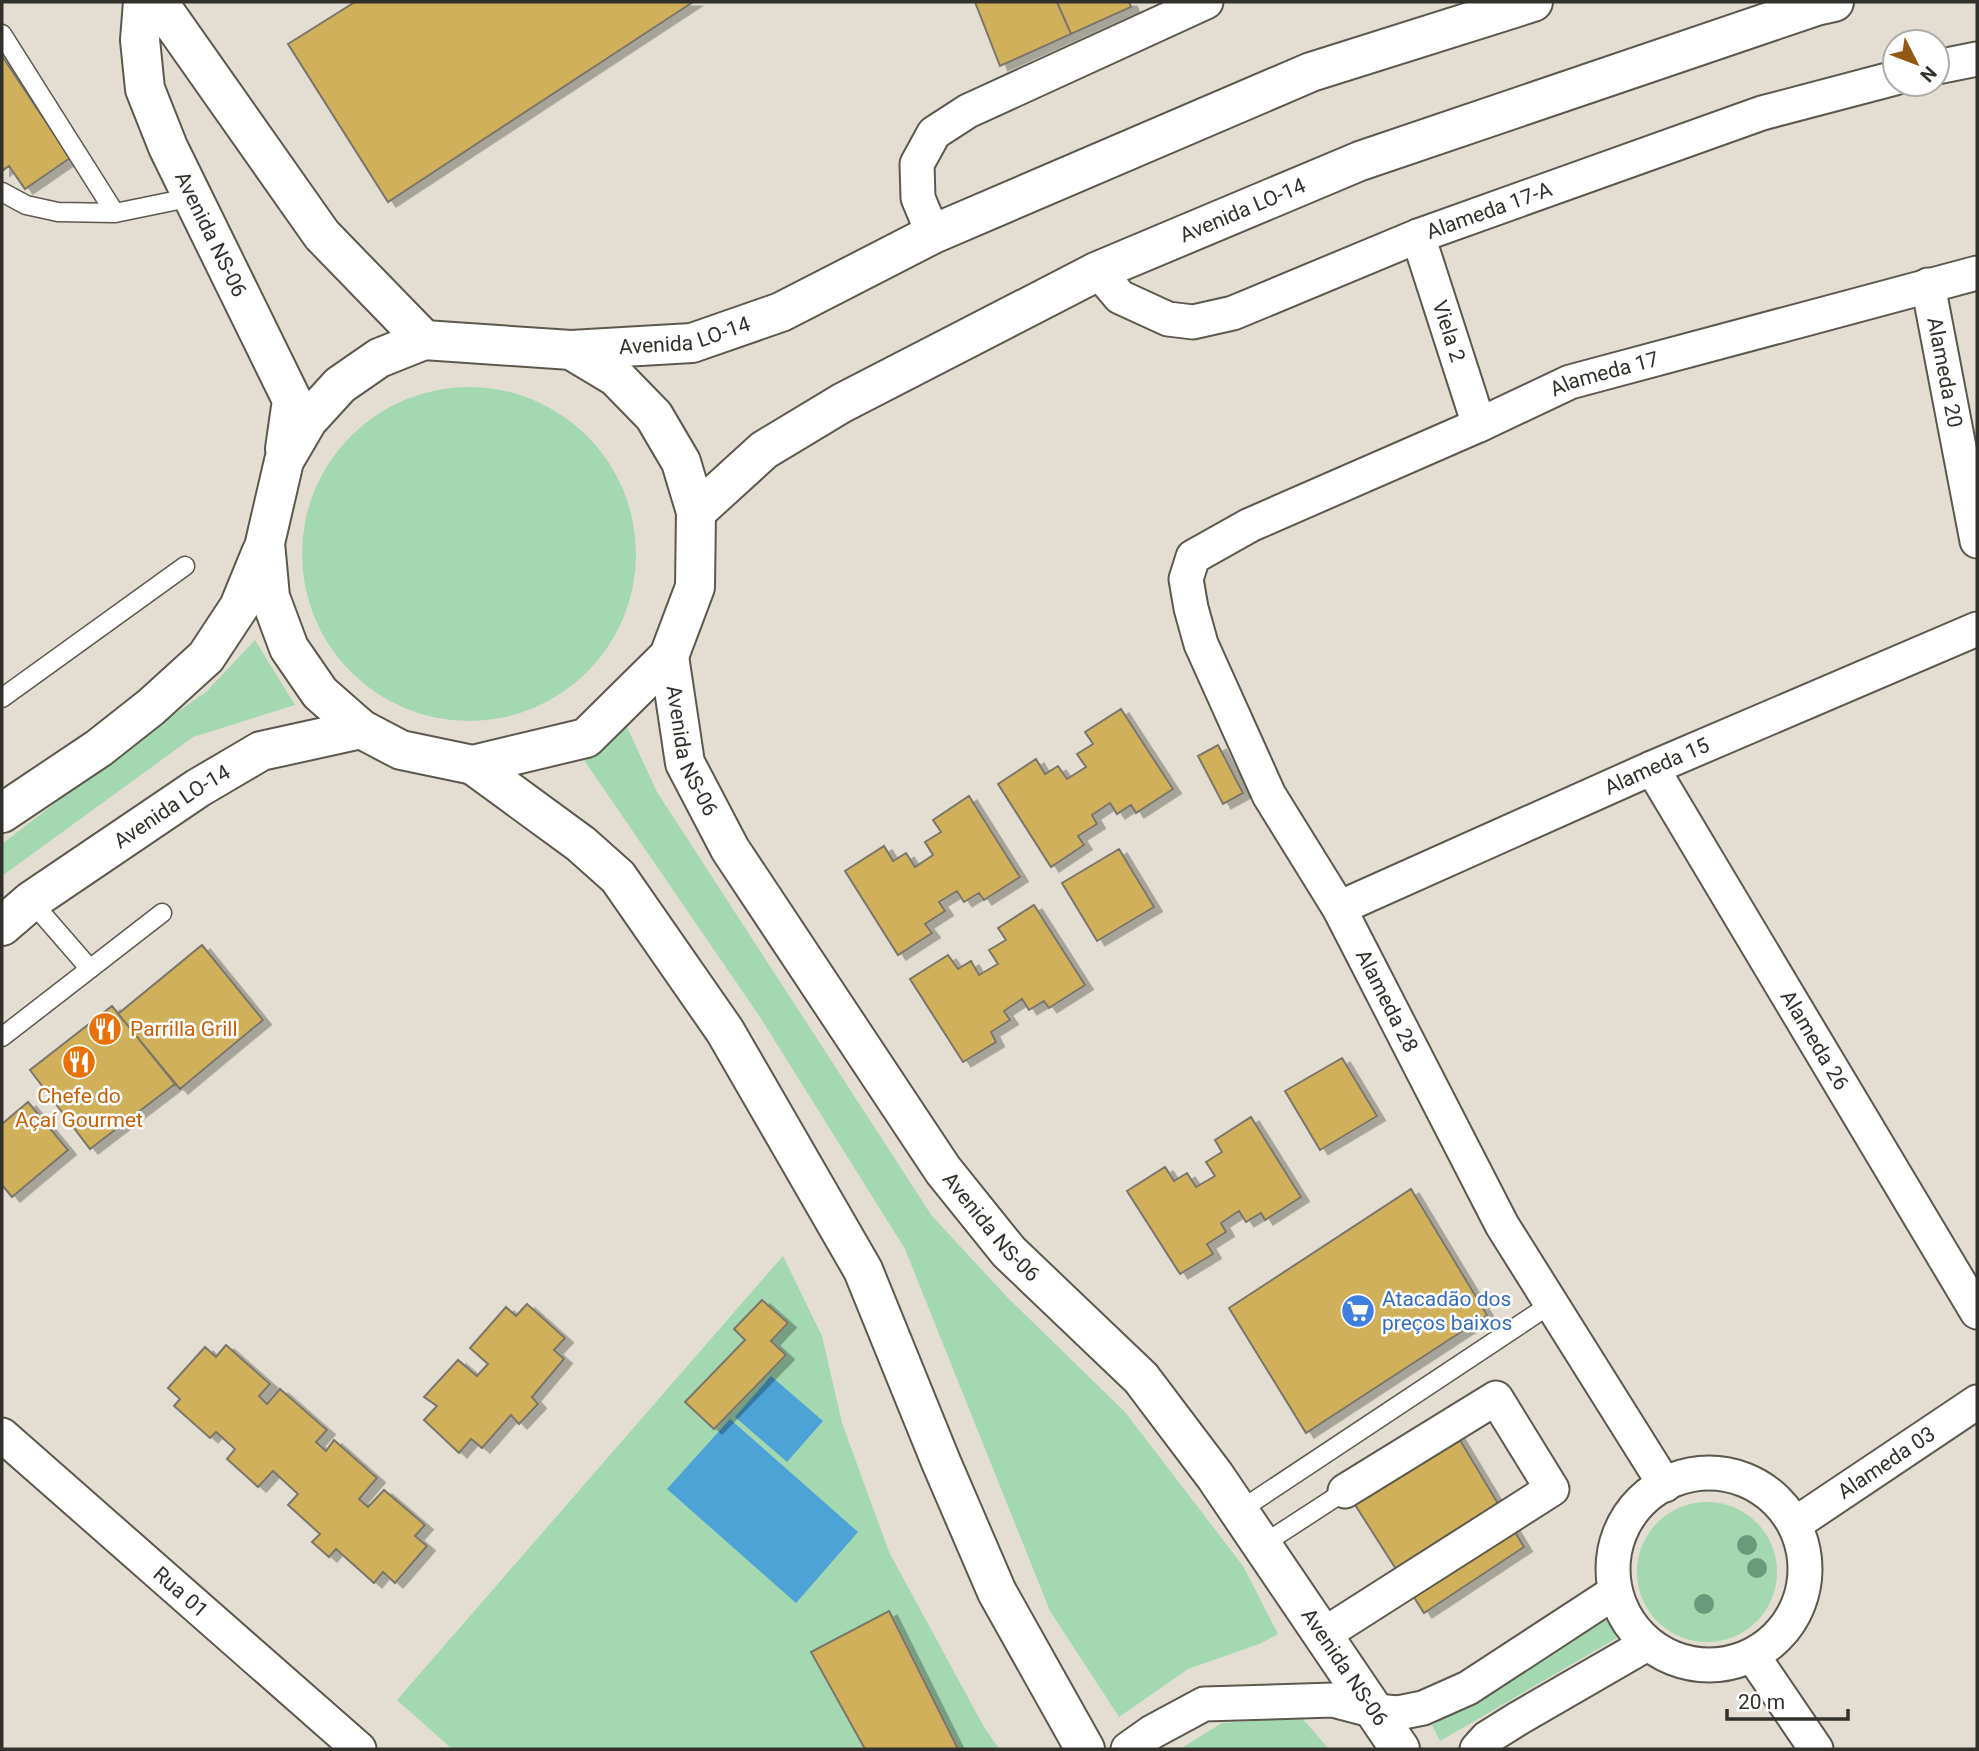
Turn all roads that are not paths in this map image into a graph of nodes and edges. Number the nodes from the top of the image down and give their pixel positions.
1 (143, 2) edge
2 (158, 2) edge
3 (1206, 2) edge
4 (1533, 2) edge
5 (1834, 2) edge
6 (2, 34) edge
7 (1977, 59) edge
8 (1951, 64) edge
9 (1881, 82) edge
10 (2, 192) edge
11 (193, 197) junction
12 (115, 214) junction
13 (933, 234) junction
14 (1418, 236) junction
15 (1098, 271) junction
16 (1977, 273) edge
17 (1928, 285) junction
18 (424, 340) junction
19 (570, 350) junction
20 (1479, 425) junction
21 (284, 461) junction
22 (695, 512) junction
23 (1250, 525) joint
24 (1977, 541) edge
25 (265, 543) junction
26 (185, 566) dead end
27 (1977, 629) edge
28 (669, 656) junction
29 (2, 698) edge
30 (361, 729) junction
31 (473, 765) junction
32 (1651, 768) junction
33 (2, 813) edge
34 (31, 901) junction
35 (1339, 908) junction
36 (162, 913) dead end
37 (2, 926) edge
38 (90, 969) junction
39 (2, 1037) edge
40 (1551, 1304) junction
41 (1977, 1312) edge
42 (1977, 1402) edge
43 (2, 1435) edge
44 (1665, 1485) junction
45 (1345, 1491) joint
46 (1239, 1511) junction
47 (1795, 1524) junction
48 (1262, 1545) junction
49 (1615, 1592) junction
50 (1323, 1635) junction
51 (1647, 1644) junction
52 (1753, 1656) junction
53 (1375, 1711) junction
54 (359, 1749) edge
55 (1085, 1749) edge
56 (1128, 1749) edge
57 (1400, 1749) edge
58 (1477, 1749) edge
59 (1816, 1749) edge

1 - 11 street, Avenida NS-06
2 - 18 street
3 - 13 street
4 - 13 street, Avenida LO-14
5 - 15 street, Avenida LO-14
6 - 12 lane
7 - 8 street
9 - 14 street, Alameda 17-A
10 - 12 lane
11 - 12 lane
11 - 21 street, Avenida NS-06
13 - 19 street, Avenida LO-14
14 - 15 street, Alameda 17-A
14 - 20 street, Viela 2
15 - 22 street, Avenida LO-14
16 - 17 street, Alameda 17
17 - 20 street, Alameda 17
17 - 24 street, Alameda 20
18 - 19 street, Avenida LO-14
18 - 21 street
19 - 22 street
20 - 23 street, Alameda 17
21 - 25 street
22 - 28 street
23 - 35 street, Alameda 28
25 - 30 street
25 - 33 street
26 - 29 lane
27 - 32 street, Alameda 15
28 - 31 street
28 - 46 street, Avenida NS-06
30 - 31 street
30 - 34 street, Avenida LO-14
31 - 55 street
32 - 35 street, Alameda 15
32 - 41 street, Alameda 26
34 - 37 street, Avenida LO-14
34 - 38 lane
35 - 40 street, Alameda 28
36 - 38 lane
38 - 39 lane
40 - 44 street, Alameda 28
40 - 46 lane
42 - 47 street, Alameda 03
43 - 54 street, Rua 01
44 - 47 street
44 - 49 street
45 - 48 lane
45 - 50 street
46 - 48 street, Avenida NS-06
47 - 52 street
48 - 50 street, Avenida NS-06
49 - 51 street
49 - 53 street
50 - 53 street, Avenida NS-06
51 - 52 street
51 - 58 street
52 - 59 street
53 - 56 street
53 - 57 street, Avenida NS-06

